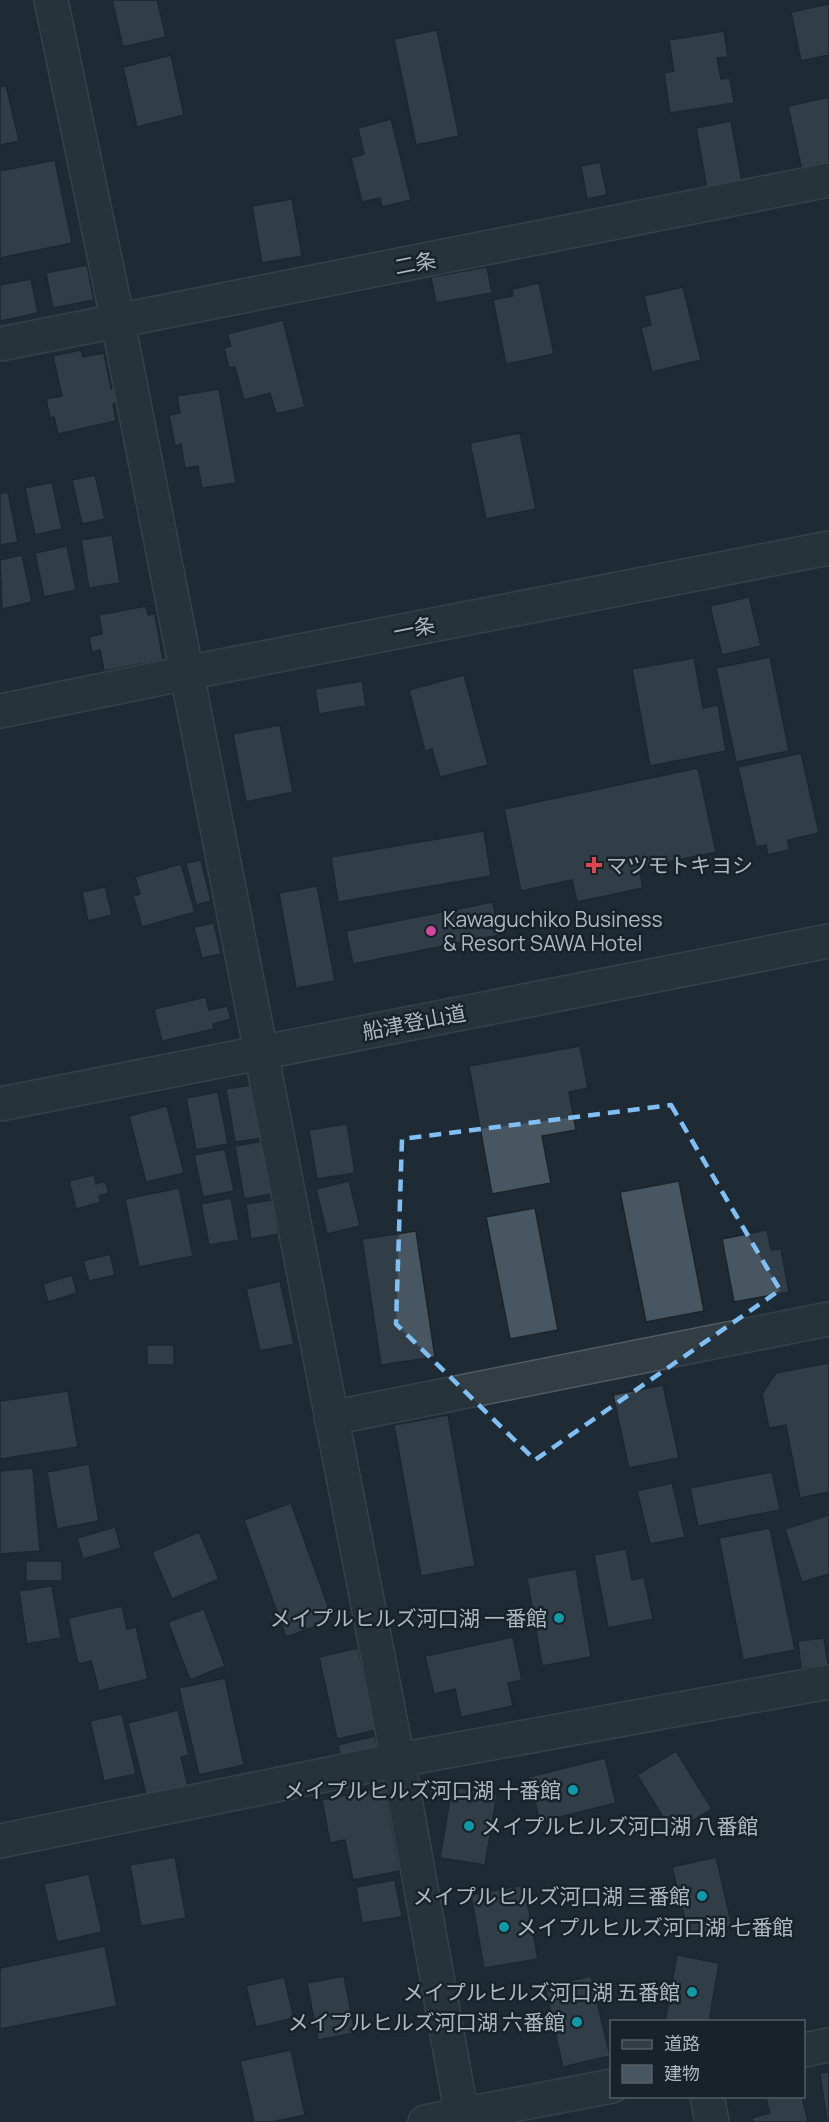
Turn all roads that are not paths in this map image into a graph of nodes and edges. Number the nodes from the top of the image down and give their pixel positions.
1 (51, 0) edge
2 (829, 180) edge
3 (118, 322) junction
4 (0, 344) edge
5 (829, 548) edge
6 (186, 673) junction
7 (0, 711) edge
8 (829, 941) edge
9 (261, 1052) junction
10 (0, 1104) edge
11 (829, 1319) edge
12 (331, 1418) junction
13 (829, 1682) edge
14 (398, 1760) junction
15 (0, 1842) edge
16 (829, 2045) edge
17 (805, 2050) edge
18 (610, 2086) edge
19 (708, 2098) edge
20 (462, 2118) edge
21 (425, 2122) edge
22 (712, 2122) edge

1 - 3 street
2 - 3 street, 二条
3 - 4 street, 二条
3 - 6 street
5 - 6 street, 一条
6 - 7 street, 一条
6 - 9 street
8 - 9 street, 船津登山道
9 - 10 street, 船津登山道
9 - 12 street
11 - 12 street
12 - 14 street
13 - 14 street
14 - 15 street
14 - 20 street
16 - 17 street
18 - 20 street
19 - 22 street
20 - 21 street

